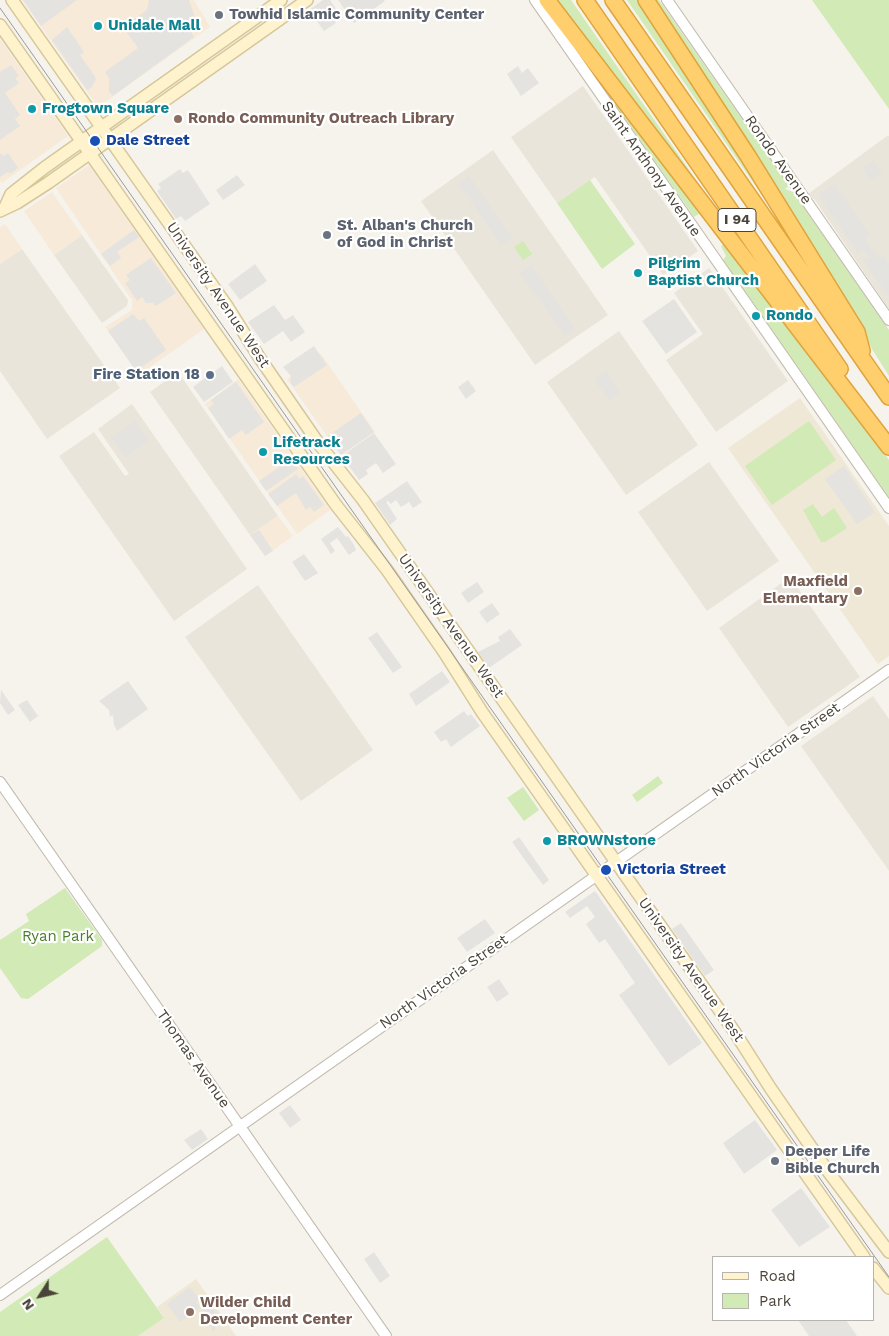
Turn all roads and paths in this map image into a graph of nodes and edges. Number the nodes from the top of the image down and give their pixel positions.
1 (12, 0) edge
2 (281, 0) edge
3 (307, 0) edge
4 (535, 0) edge
5 (547, 0) edge
6 (585, 0) edge
7 (614, 0) edge
8 (646, 0) edge
9 (666, 0) edge
10 (0, 25) edge
11 (102, 127) junction
12 (110, 139) junction
13 (82, 141) junction
14 (90, 153) junction
15 (2, 209) edge
16 (889, 320) edge
17 (865, 362) junction
18 (889, 397) edge
19 (889, 439) edge
20 (889, 446) edge
21 (889, 508) edge
22 (889, 670) edge
23 (0, 782) edge
24 (616, 861) junction
25 (596, 876) junction
26 (240, 1127) junction
27 (889, 1252) edge
28 (863, 1256) edge
29 (874, 1269) edge
30 (889, 1288) edge
31 (0, 1295) edge
32 (386, 1336) edge

1 - 11 main road, University Avenue West
2 - 11 main road
3 - 12 main road
4 - 21 street, Saint Anthony Avenue
5 - 20 highway
6 - 19 highway, I 94
7 - 17 highway, I 94
8 - 17 highway
9 - 16 street, Rondo Avenue
10 - 13 main road, University Avenue West
11 - 12 main road, University Avenue West
11 - 13 main road
12 - 14 main road
12 - 24 main road, University Avenue West
13 - 14 main road, University Avenue West
13 - 15 main road
14 - 15 main road
14 - 25 main road, University Avenue West
17 - 18 highway, I 94
22 - 24 street, North Victoria Street
23 - 26 street, Thomas Avenue
24 - 25 street, North Victoria Street
24 - 27 main road, University Avenue West
25 - 26 street, North Victoria Street
25 - 28 main road, University Avenue West
26 - 31 street, North Victoria Street
26 - 32 street, Thomas Avenue
29 - 30 main road

